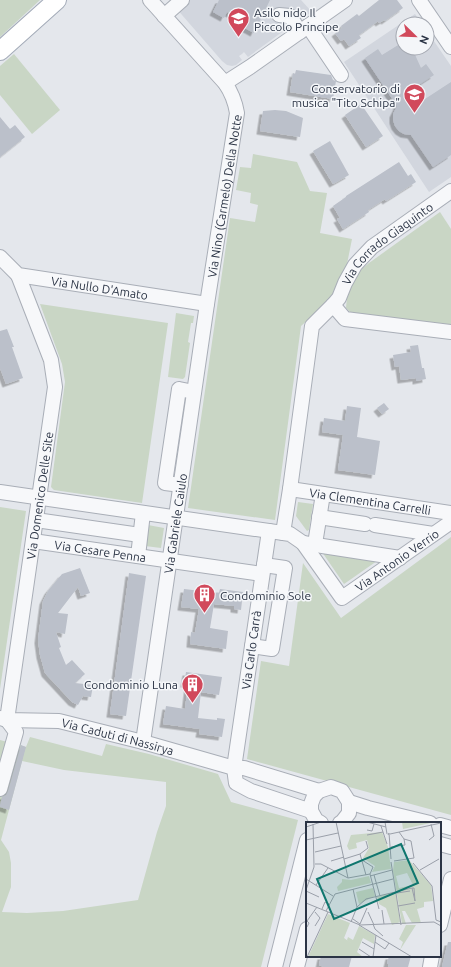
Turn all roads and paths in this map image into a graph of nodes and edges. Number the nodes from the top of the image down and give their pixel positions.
1 (57, 0) edge
2 (150, 0) edge
3 (182, 0) edge
4 (346, 0) edge
5 (419, 0) edge
6 (279, 15) dead end
7 (164, 16) junction
8 (304, 29) junction
9 (451, 47) edge
10 (0, 51) edge
11 (341, 75) dead end
12 (225, 83) junction
13 (451, 191) edge
14 (0, 258) edge
15 (18, 275) junction
16 (207, 304) junction
17 (333, 306) junction
18 (451, 332) edge
19 (290, 489) junction
20 (0, 492) edge
21 (323, 494) junction
22 (39, 498) junction
23 (60, 501) junction
24 (125, 510) junction
25 (143, 513) junction
26 (451, 513) edge
27 (319, 517) junction
28 (176, 518) junction
29 (36, 520) junction
30 (451, 522) edge
31 (57, 523) junction
32 (269, 531) junction
33 (122, 532) junction
34 (283, 533) junction
35 (433, 534) junction
36 (140, 535) junction
37 (33, 541) junction
38 (309, 544) junction
39 (138, 556) junction
40 (400, 558) junction
41 (170, 561) junction
42 (263, 569) junction
43 (252, 646) junction
44 (4, 719) edge
45 (143, 742) junction
46 (234, 768) junction
47 (0, 789) edge
48 (319, 791) junction
49 (349, 802) junction
50 (315, 819) edge
51 (343, 822) edge
52 (426, 822) edge
53 (441, 826) edge
54 (451, 828) edge
55 (306, 844) edge
56 (441, 844) edge
57 (451, 847) edge
58 (451, 879) edge
59 (441, 921) edge
60 (306, 933) edge
61 (432, 957) edge
62 (275, 967) edge
63 (297, 967) edge
64 (430, 967) edge

1 - 10 main road
2 - 7 street, Via Nino (Carmelo) Della Notte
3 - 7 street
4 - 8 street
5 - 9 street
6 - 8 street
7 - 12 street, Via Nino (Carmelo) Della Notte
8 - 11 street
8 - 12 street
12 - 16 street, Via Nino (Carmelo) Della Notte
13 - 17 street, Via Corrado Giaquinto
14 - 15 street
15 - 16 street, Via Nullo D'Amato
15 - 22 street, Via Domenico Delle Site
16 - 28 street, Via Gabriele Caiulo
17 - 18 street
17 - 19 street
19 - 21 street, Via Clementina Carrelli
19 - 34 street
20 - 22 street
21 - 26 street, Via Clementina Carrelli
21 - 27 street
22 - 23 street
22 - 29 street, Via Domenico Delle Site
23 - 24 street
23 - 31 street
24 - 25 street
24 - 33 street
25 - 28 street
25 - 36 street
27 - 35 street
27 - 38 street
28 - 32 street
28 - 41 street, Via Gabriele Caiulo
29 - 31 street
29 - 37 street, Via Domenico Delle Site
30 - 35 street, Via Antonio Verrio
31 - 33 street
32 - 34 street
32 - 42 street, Via Carlo Carrà
33 - 36 street
34 - 38 street
35 - 40 street, Via Antonio Verrio
36 - 39 street
37 - 39 street, Via Cesare Penna
37 - 44 street, Via Domenico Delle Site
38 - 40 street
38 - 40 street, Via Antonio Verrio
39 - 41 street, Via Cesare Penna
41 - 42 street, Via Cesare Penna
41 - 45 street, Via Gabriele Caiulo
42 - 43 street, Via Carlo Carrà
42 - 43 street, Via Cesare Penna
43 - 46 street, Via Carlo Carrà
44 - 45 street, Via Caduti di Nassirya
44 - 47 street
45 - 46 street, Via Caduti di Nassirya
46 - 48 street, Via Caduti di Nassirya
46 - 50 street
48 - 49 street, Via Caduti di Nassirya
48 - 50 street
49 - 51 street
49 - 52 street, Via Caduti di Nassirya
53 - 54 street
55 - 62 street
56 - 57 street
58 - 59 street
60 - 63 street
61 - 64 street

